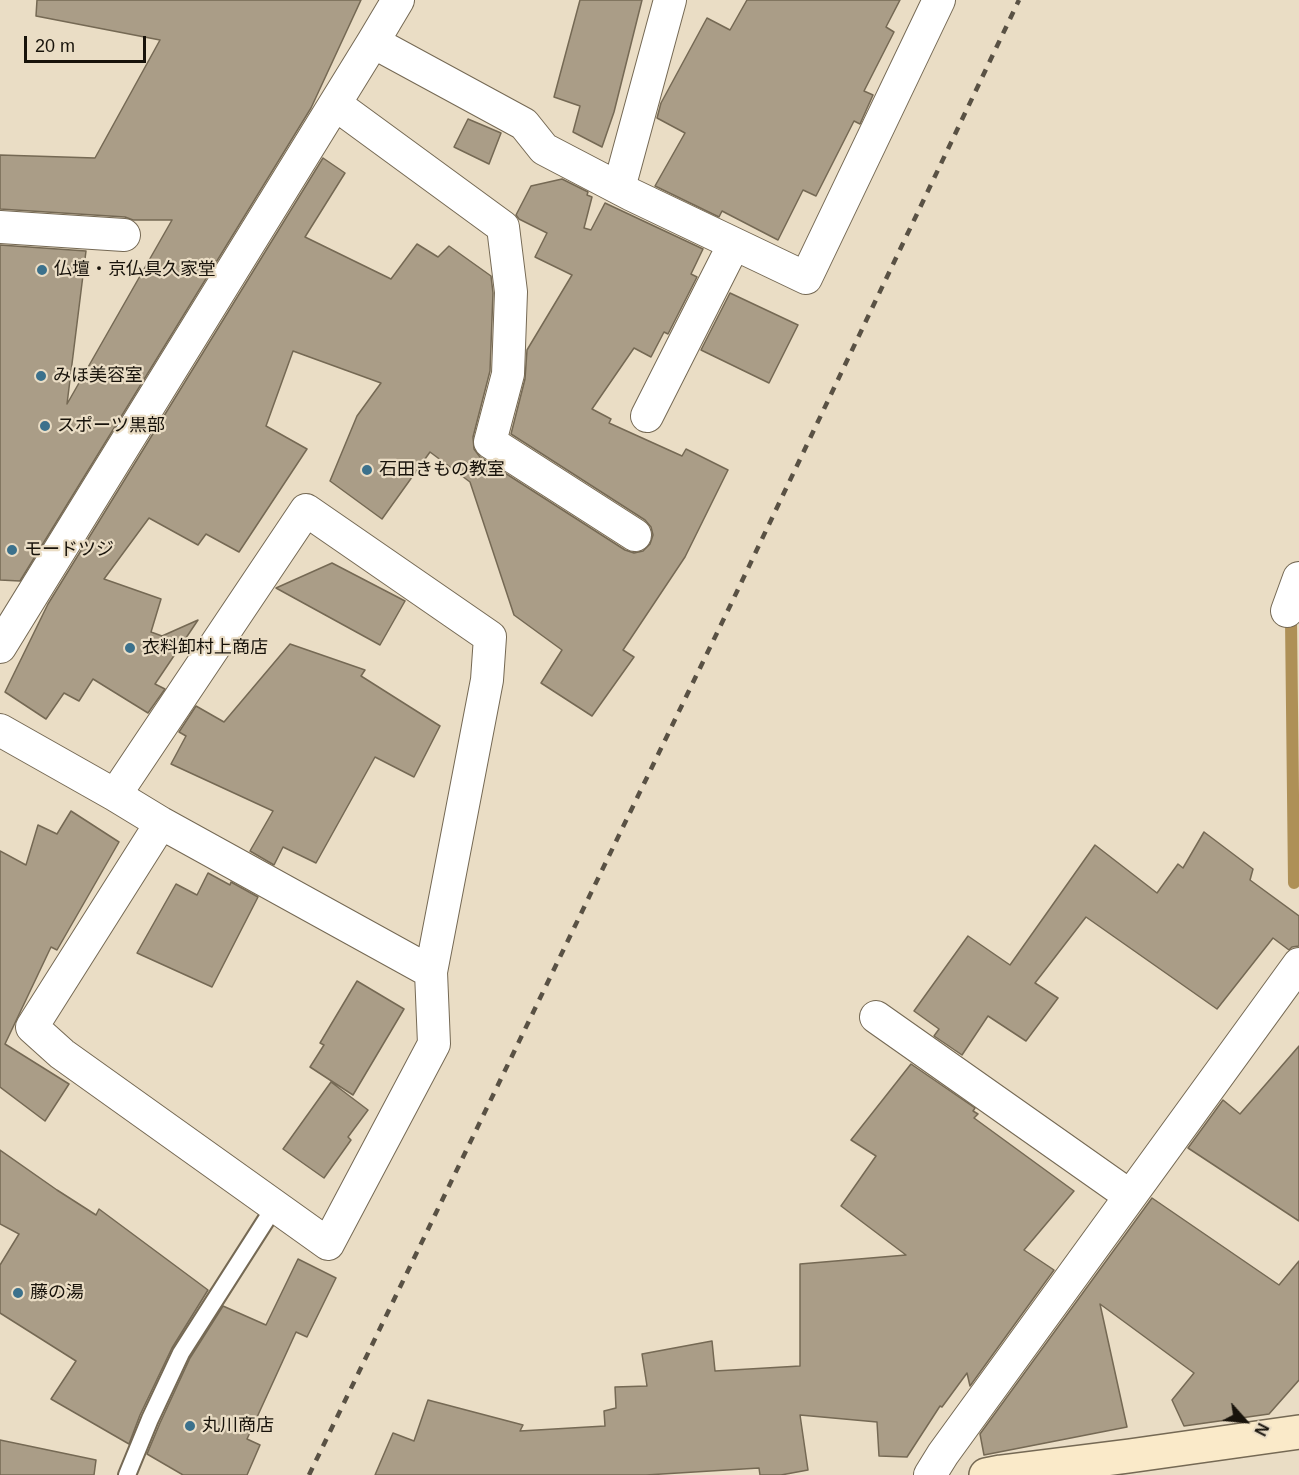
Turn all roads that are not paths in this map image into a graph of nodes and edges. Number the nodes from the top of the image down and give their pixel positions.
1 (398, 0) edge
2 (670, 0) edge
3 (939, 0) edge
4 (373, 42) junction
5 (335, 104) junction
6 (618, 188) junction
7 (0, 227) edge
8 (124, 235) dead end
9 (735, 244) junction
10 (647, 416) dead end
11 (635, 536) dead end
12 (1299, 578) edge
13 (1287, 611) dead end
14 (0, 647) edge
15 (0, 730) edge
16 (115, 795) junction
17 (161, 823) junction
18 (1299, 964) edge
19 (431, 972) junction
20 (876, 1017) dead end
21 (1130, 1196) junction
22 (275, 1206) junction
23 (1299, 1432) edge
24 (128, 1475) edge
25 (930, 1475) edge
26 (986, 1475) edge

1 - 4 street
2 - 6 street
3 - 9 street
4 - 5 street
4 - 6 street
5 - 11 street
5 - 14 street
6 - 9 street
7 - 8 street
9 - 10 street
12 - 13 street
15 - 16 street
16 - 17 street
16 - 19 street
17 - 19 street
17 - 22 street
18 - 21 street
19 - 22 street
20 - 21 street
21 - 25 street
22 - 24 lane
23 - 26 main road

